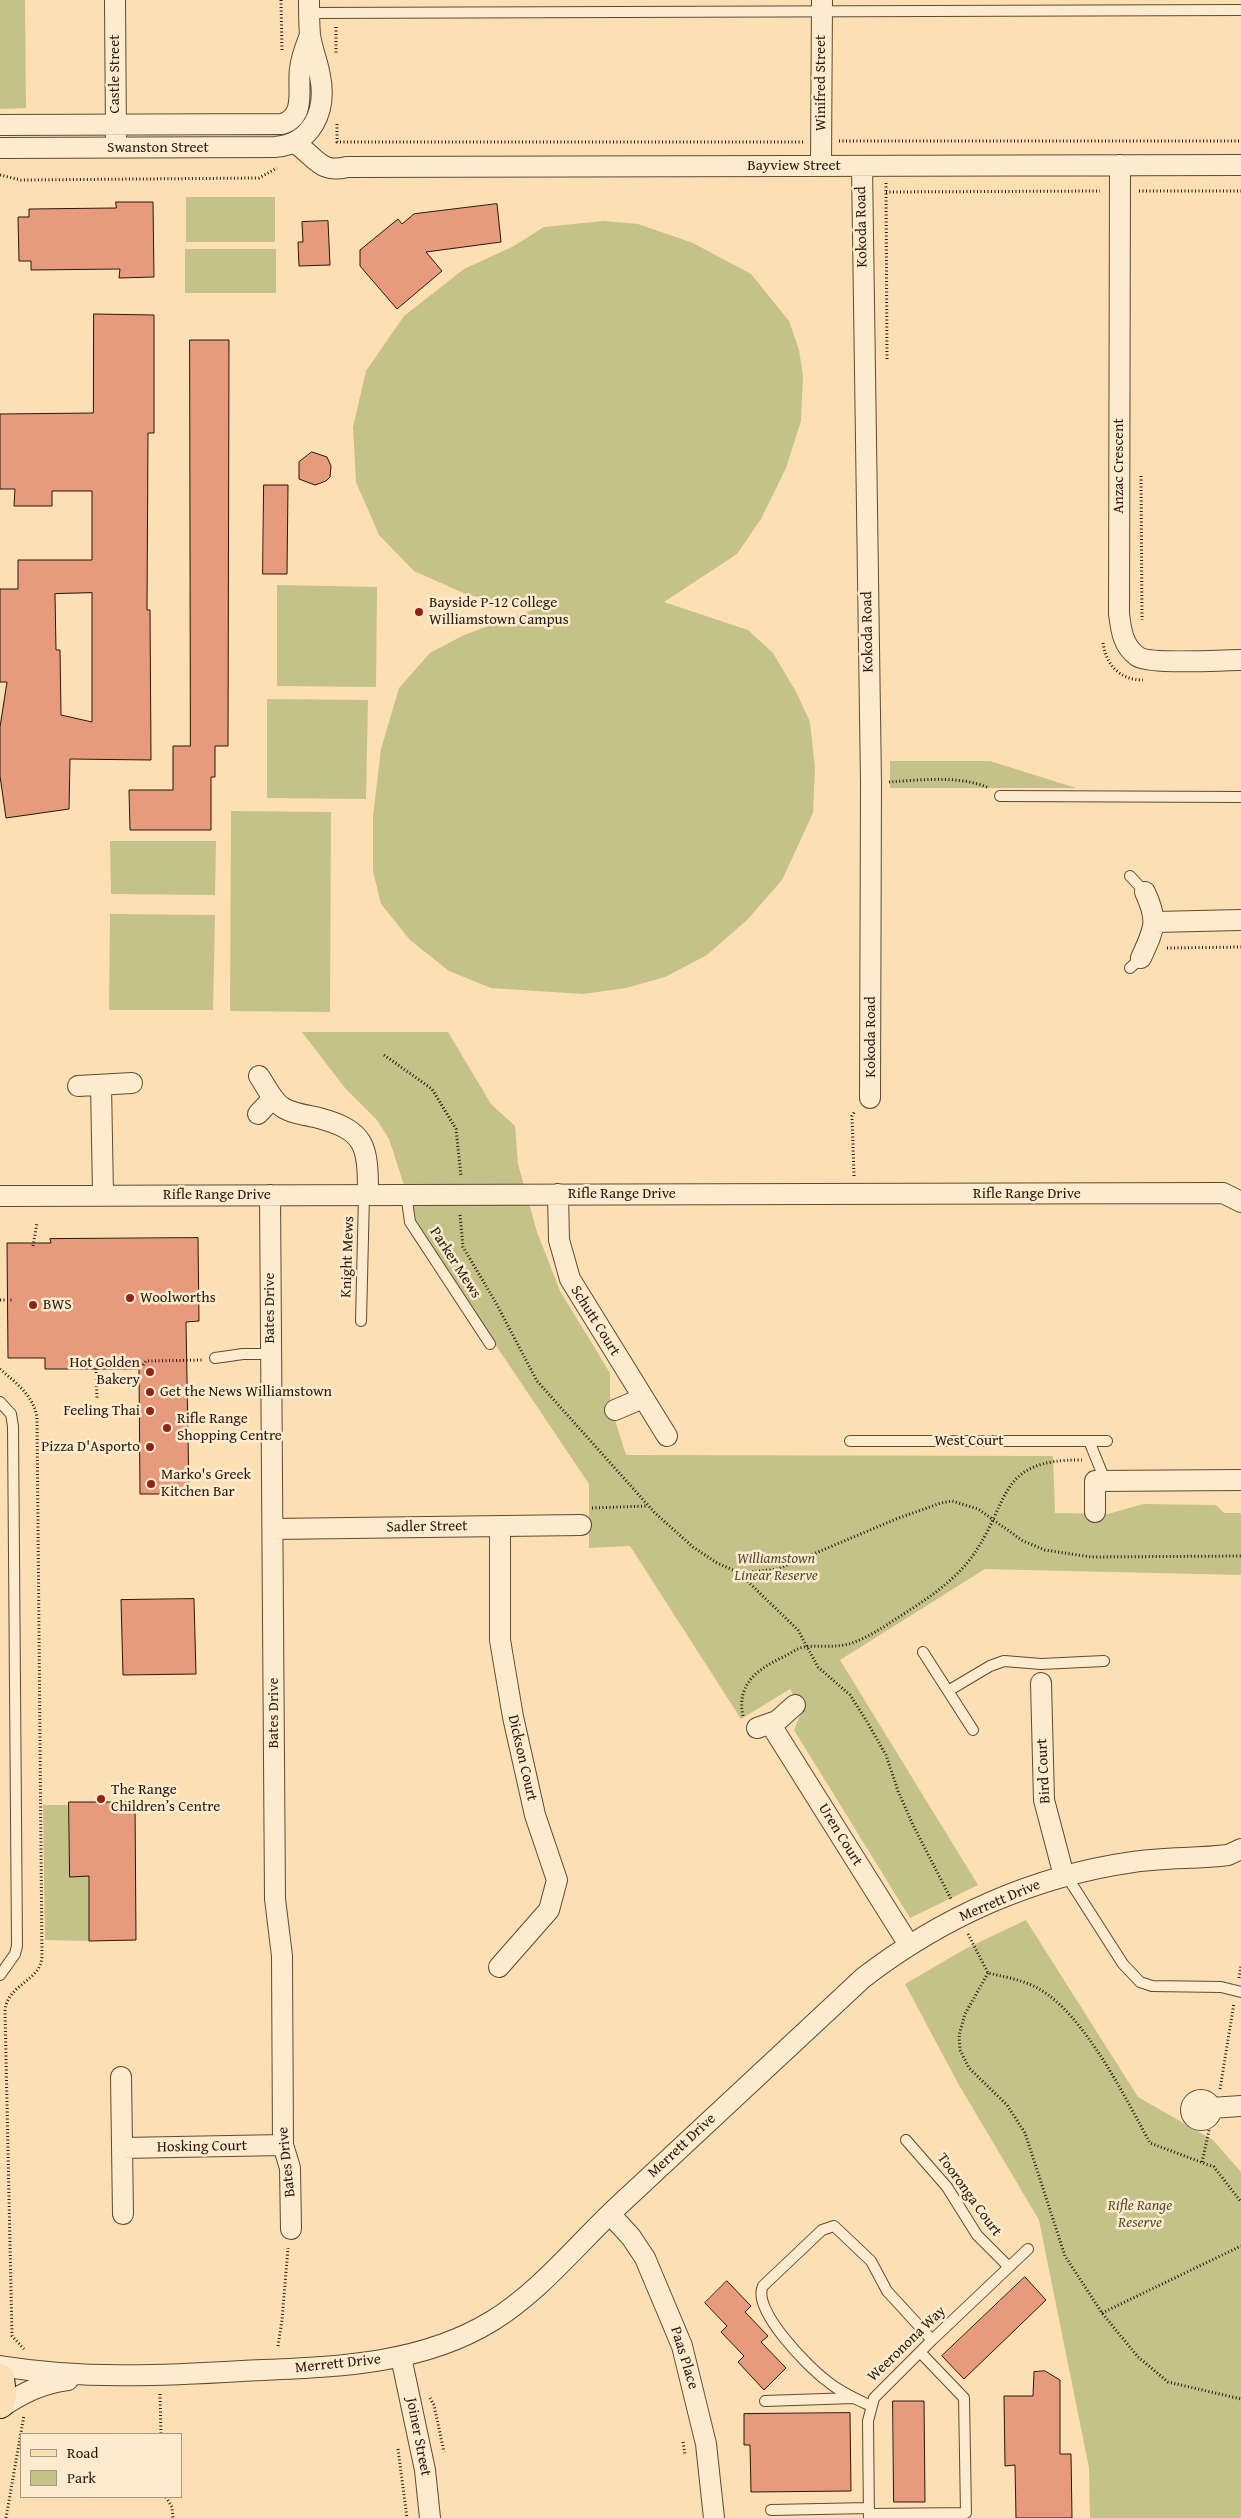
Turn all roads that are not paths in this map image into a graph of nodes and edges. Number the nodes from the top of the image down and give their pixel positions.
1 (115, 0) edge
2 (822, 6) edge
3 (309, 7) edge
4 (1241, 10) edge
5 (310, 34) junction
6 (296, 113) junction
7 (0, 125) edge
8 (116, 125) junction
9 (303, 136) junction
10 (0, 148) edge
11 (116, 148) junction
12 (1120, 165) junction
13 (1241, 165) edge
14 (822, 166) junction
15 (862, 166) junction
16 (1241, 660) edge
17 (1000, 796) road end
18 (1241, 797) edge
19 (1130, 876) dead end
20 (1145, 892) joint
21 (1241, 920) edge
22 (1155, 922) junction
23 (1138, 960) road end
24 (259, 1076) dead end
25 (132, 1083) dead end
26 (101, 1085) junction
27 (78, 1086) dead end
28 (274, 1098) junction
29 (870, 1098) dead end
30 (258, 1114) dead end
31 (103, 1194) junction
32 (366, 1194) junction
33 (406, 1194) junction
34 (558, 1194) junction
35 (270, 1195) junction
36 (0, 1196) edge
37 (1241, 1202) edge
38 (361, 1321) dead end
39 (490, 1344) dead end
40 (270, 1354) junction
41 (215, 1358) dead end
42 (643, 1398) junction
43 (0, 1402) edge
44 (615, 1410) dead end
45 (667, 1436) dead end
46 (850, 1441) dead end
47 (1089, 1441) junction
48 (1107, 1441) dead end
49 (1105, 1480) junction
50 (1241, 1480) edge
51 (1095, 1512) dead end
52 (582, 1517) road end
53 (500, 1526) junction
54 (273, 1529) junction
55 (923, 1652) dead end
56 (1104, 1661) dead end
57 (1041, 1674) junction
58 (948, 1691) junction
59 (795, 1705) dead end
60 (973, 1730) dead end
61 (1241, 1849) edge
62 (1065, 1875) junction
63 (909, 1945) junction
64 (499, 1967) dead end
65 (0, 1975) edge
66 (1239, 1991) edge
67 (121, 2077) dead end
68 (1241, 2106) edge
69 (1214, 2108) road end
70 (906, 2140) dead end
71 (282, 2146) junction
72 (122, 2148) junction
73 (123, 2214) dead end
74 (610, 2214) junction
75 (291, 2230) road end
76 (1028, 2249) dead end
77 (1009, 2267) junction
78 (932, 2340) junction
79 (920, 2352) junction
80 (401, 2357) junction
81 (0, 2366) edge
82 (104, 2376) junction
83 (0, 2378) edge
84 (855, 2398) junction
85 (765, 2401) dead end
86 (0, 2406) edge
87 (870, 2406) junction
88 (771, 2510) dead end
89 (869, 2513) edge
90 (430, 2518) edge
91 (714, 2518) edge

1 - 8 street, Castle Street
2 - 3 lane
2 - 4 lane
2 - 14 street, Winifred Street
3 - 5 street
5 - 6 street
5 - 9 street
6 - 8 street, Swanston Street
6 - 9 street, Bayview Street
7 - 8 street, Swanston Street
8 - 11 street, Castle Street
9 - 11 street, Swanston Street
9 - 14 street, Bayview Street
10 - 11 street, Swanston Street
12 - 13 street, Bayview Street
12 - 15 street, Bayview Street
12 - 16 street, Anzac Crescent
14 - 15 street, Bayview Street
15 - 29 street, Kokoda Road
17 - 18 lane
19 - 20 lane
20 - 22 street
21 - 22 street
22 - 23 street
24 - 28 street
25 - 26 street
26 - 27 street
26 - 31 street
28 - 30 street
28 - 32 street
31 - 35 street, Rifle Range Drive
31 - 36 street, Rifle Range Drive
32 - 33 street, Rifle Range Drive
32 - 35 street, Rifle Range Drive
32 - 38 lane, Knight Mews
33 - 34 street, Rifle Range Drive
33 - 39 lane, Parker Mews
34 - 37 street, Rifle Range Drive
34 - 42 street, Schutt Court
35 - 40 street, Bates Drive
40 - 41 lane
40 - 54 street, Bates Drive
42 - 44 street
42 - 45 street, Schutt Court
43 - 65 lane
46 - 47 lane, West Court
47 - 48 lane, West Court
47 - 49 lane
49 - 50 street
49 - 51 street
52 - 53 street, Sadler Street
53 - 54 street, Sadler Street
53 - 64 street, Dickson Court
54 - 71 street, Bates Drive
55 - 58 lane
56 - 57 lane
57 - 58 lane
57 - 62 street, Bird Court
58 - 60 lane
59 - 63 street, Uren Court
61 - 62 street, Merrett Drive
62 - 63 street, Merrett Drive
62 - 66 lane
63 - 74 street, Merrett Drive
67 - 72 street
68 - 69 street
70 - 77 lane, Tooronga Court
71 - 72 street, Hosking Court
71 - 75 street, Bates Drive
72 - 73 street
74 - 80 street, Merrett Drive
74 - 91 street, Paas Place
76 - 77 lane, Weeronona Way
77 - 78 lane, Weeronona Way
78 - 79 lane, Weeronona Way
78 - 84 lane
79 - 87 lane, Weeronona Way
79 - 89 lane
80 - 82 street, Merrett Drive
80 - 90 street, Joiner Street
81 - 82 street, Merrett Drive
82 - 86 street, Merrett Drive
83 - 86 main road
84 - 85 lane
84 - 87 lane
87 - 89 lane, Weeronona Way
88 - 89 lane

